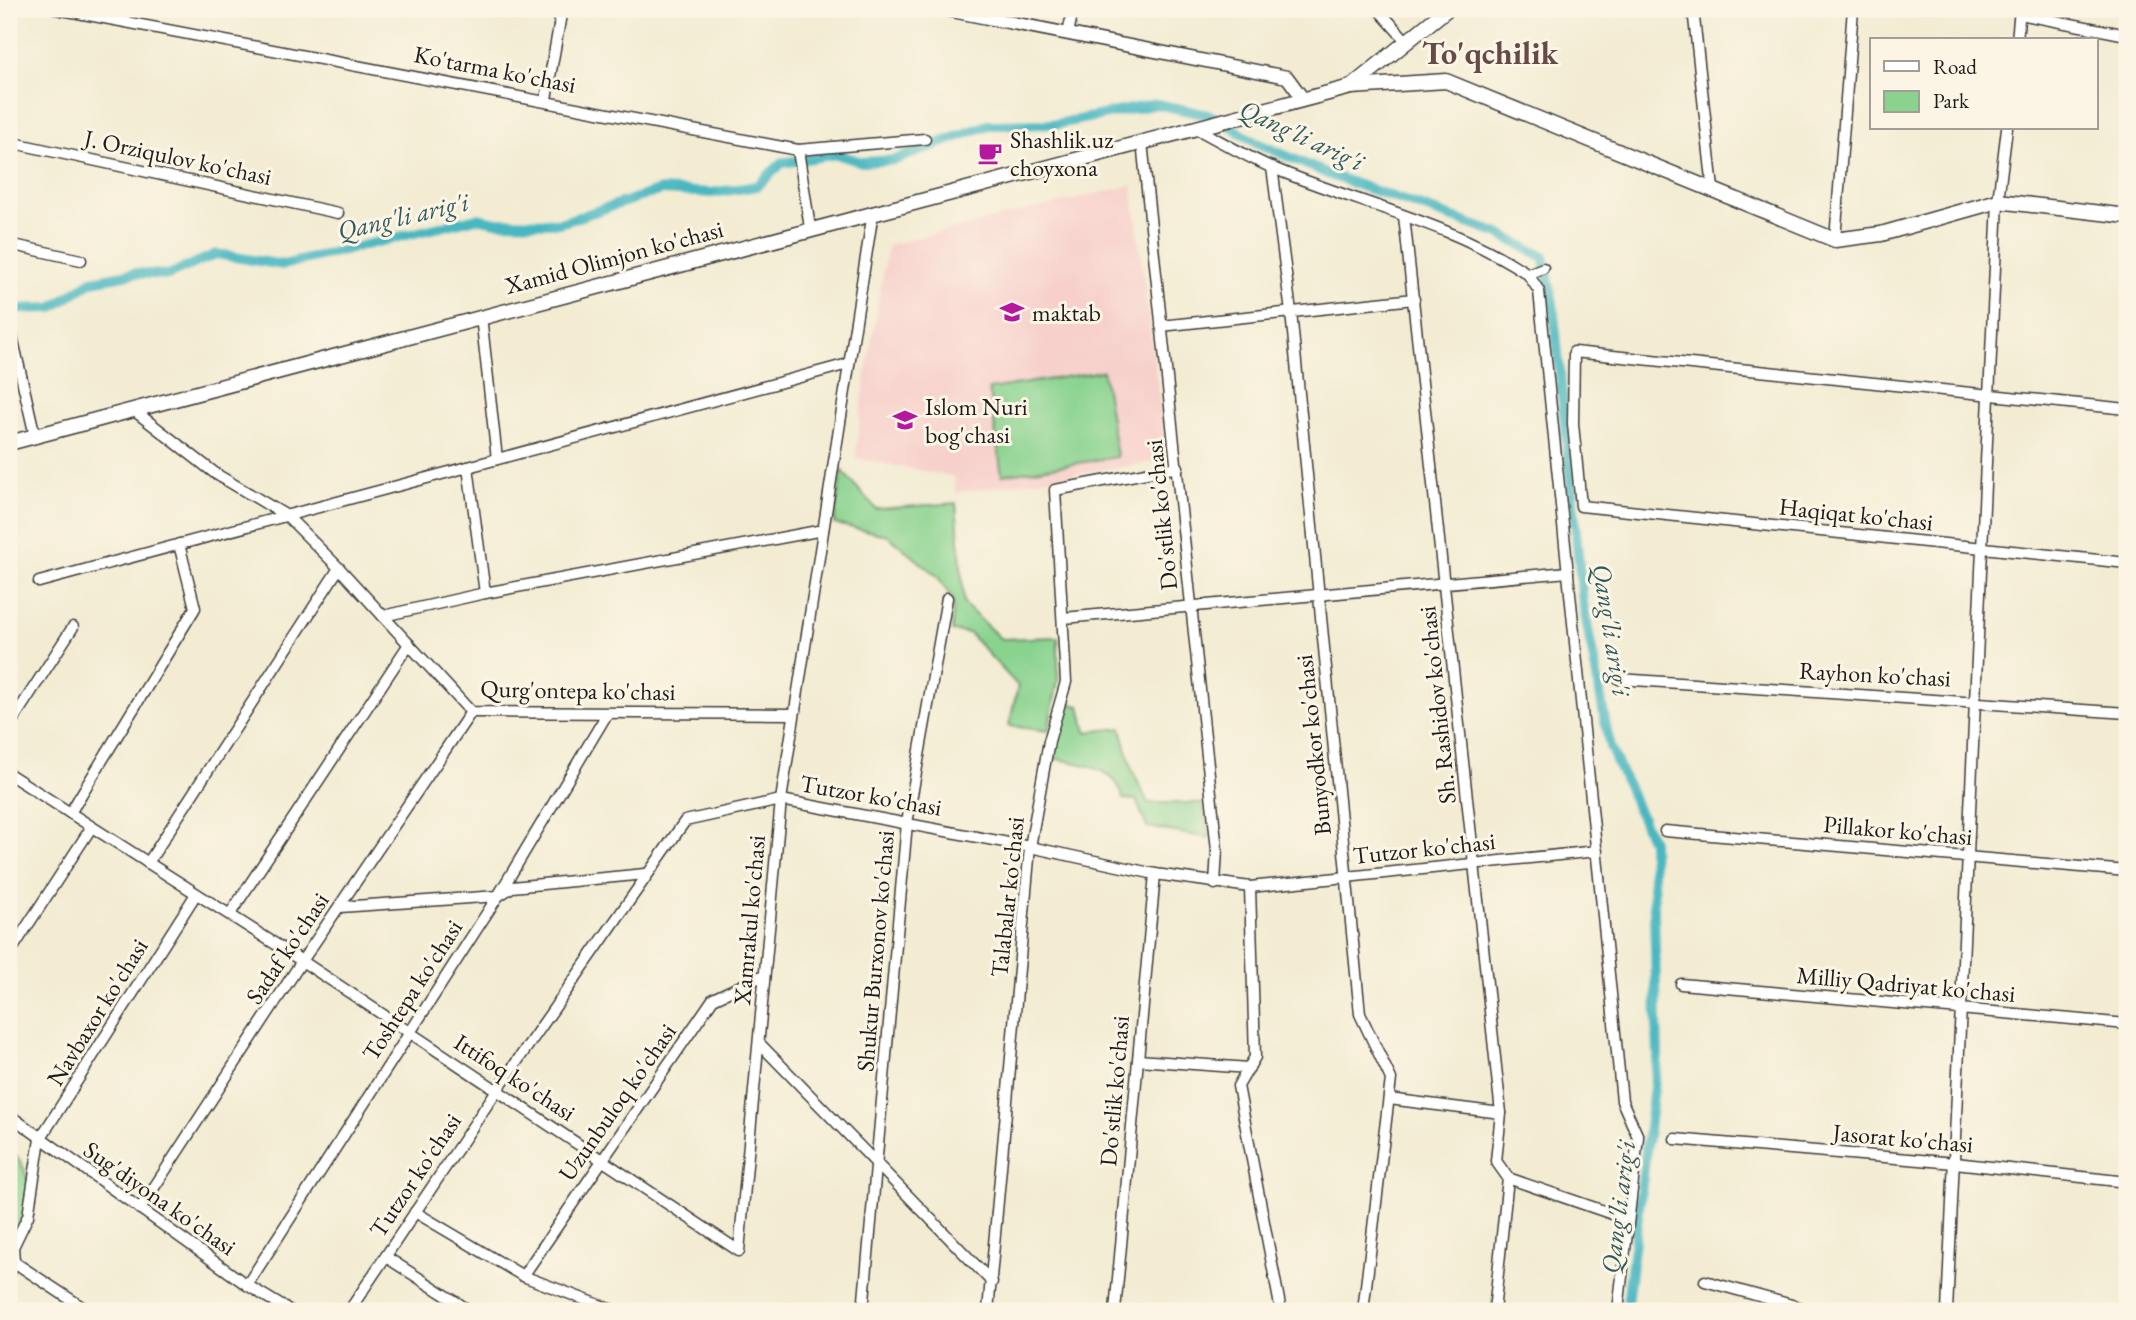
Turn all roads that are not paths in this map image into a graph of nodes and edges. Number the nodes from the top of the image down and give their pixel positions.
1 (57, 9) edge
2 (562, 9) edge
3 (942, 9) edge
4 (1073, 9) edge
5 (1378, 9) edge
6 (1447, 9) edge
7 (1692, 9) edge
8 (1853, 9) edge
9 (2020, 11) edge
10 (1068, 34) junction
11 (2127, 35) edge
12 (2017, 38) edge
13 (1407, 42) junction
14 (1351, 87) junction
15 (546, 99) junction
16 (1304, 100) junction
17 (1197, 129) junction
18 (2007, 130) edge
19 (925, 139) dead end
20 (9, 142) edge
21 (1142, 142) junction
22 (800, 157) junction
23 (1272, 167) junction
24 (1713, 189) junction
25 (1998, 201) junction
26 (873, 212) junction
27 (338, 213) dead end
28 (1404, 216) junction
29 (2127, 216) edge
30 (810, 228) junction
31 (1835, 240) junction
32 (9, 244) edge
33 (81, 260) dead end
34 (1543, 268) dead end
35 (1528, 274) junction
36 (1414, 299) junction
37 (1291, 312) junction
38 (481, 316) junction
39 (9, 323) edge
40 (1161, 327) junction
41 (848, 364) junction
42 (1989, 396) junction
43 (2127, 409) edge
44 (136, 412) junction
45 (35, 436) junction
46 (9, 443) edge
47 (497, 459) junction
48 (468, 467) junction
49 (1178, 467) junction
50 (287, 516) junction
51 (823, 530) junction
52 (179, 544) junction
53 (1981, 548) junction
54 (2127, 563) edge
55 (339, 568) junction
56 (1568, 572) junction
57 (39, 582) dead end
58 (1444, 582) junction
59 (485, 593) junction
60 (1318, 594) junction
61 (947, 598) dead end
62 (1192, 608) junction
63 (383, 616) junction
64 (1064, 618) junction
65 (73, 627) dead end
66 (409, 644) junction
67 (1619, 679) dead end
68 (1973, 701) junction
69 (471, 712) junction
70 (2127, 713) edge
71 (607, 714) junction
72 (793, 714) junction
73 (9, 726) edge
74 (9, 774) edge
75 (781, 800) junction
76 (69, 813) junction
77 (907, 823) junction
78 (91, 828) junction
79 (1665, 831) dead end
80 (1030, 847) junction
81 (1597, 851) junction
82 (1968, 857) junction
83 (148, 863) junction
84 (1475, 864) junction
85 (2127, 871) edge
86 (645, 874) junction
87 (1155, 874) junction
88 (1348, 877) junction
89 (1215, 884) junction
90 (1250, 887) junction
91 (196, 894) junction
92 (498, 896) junction
93 (340, 906) junction
94 (230, 914) junction
95 (9, 954) edge
96 (302, 961) junction
97 (764, 975) junction
98 (1681, 984) dead end
99 (1961, 1011) junction
100 (2127, 1024) edge
101 (409, 1032) junction
102 (759, 1043) junction
103 (1138, 1060) junction
104 (1249, 1068) junction
105 (497, 1090) junction
106 (1389, 1100) junction
107 (1501, 1113) junction
108 (9, 1115) edge
109 (40, 1139) junction
110 (1675, 1139) dead end
111 (603, 1159) junction
112 (1955, 1163) junction
113 (877, 1167) junction
114 (1508, 1178) junction
115 (2127, 1182) edge
116 (140, 1209) junction
117 (415, 1212) junction
118 (1627, 1219) junction
119 (386, 1257) junction
120 (14, 1262) junction
121 (9, 1275) edge
122 (523, 1276) junction
123 (1705, 1281) dead end
124 (992, 1282) junction
125 (247, 1285) junction
126 (88, 1311) edge
127 (290, 1311) edge
128 (349, 1311) edge
129 (470, 1311) edge
130 (615, 1311) edge
131 (863, 1311) edge
132 (988, 1311) edge
133 (1115, 1311) edge
134 (1282, 1311) edge
135 (1363, 1311) edge
136 (1493, 1311) edge
137 (1618, 1311) edge
138 (1813, 1311) edge
139 (1947, 1311) edge

1 - 15 street, Ko'tarma ko'chasi
2 - 15 street
3 - 10 street
4 - 10 street
5 - 13 street
6 - 13 main road
7 - 24 street
8 - 31 street
9 - 11 street
9 - 12 street
10 - 16 street
13 - 14 main road
14 - 16 main road
14 - 24 main road
15 - 22 street, Ko'tarma ko'chasi
16 - 17 main road, Xamid Olimjon ko'chasi
17 - 21 main road, Xamid Olimjon ko'chasi
17 - 23 street
18 - 25 street
19 - 22 street, Ko'tarma ko'chasi
20 - 27 street, J. Orziqulov ko'chasi
21 - 26 main road, Xamid Olimjon ko'chasi
21 - 40 street, Do'stlik ko'chasi
22 - 30 street
23 - 28 street
23 - 37 street, Bunyodkor ko'chasi
24 - 31 main road
25 - 29 main road
25 - 31 main road
25 - 42 street
26 - 30 main road, Xamid Olimjon ko'chasi
26 - 41 street, Xamrakul ko'chasi
28 - 35 street
28 - 36 street, Sh. Rashidov ko'chasi
30 - 38 main road, Xamid Olimjon ko'chasi
32 - 33 street
34 - 35 street
35 - 56 street
36 - 37 street
36 - 58 street, Sh. Rashidov ko'chasi
37 - 40 street
37 - 60 street, Bunyodkor ko'chasi
38 - 44 main road, Xamid Olimjon ko'chasi
38 - 47 street
39 - 45 street
40 - 49 street, Do'stlik ko'chasi
41 - 47 street
41 - 51 street, Xamrakul ko'chasi
42 - 43 street
42 - 53 street
42 - 53 street, Haqiqat ko'chasi
44 - 45 main road, Xamid Olimjon ko'chasi
44 - 50 street, Qurg'ontepa ko'chasi
45 - 46 main road, Xamid Olimjon ko'chasi
47 - 48 street
48 - 50 street
48 - 59 street
49 - 62 street, Do'stlik ko'chasi
49 - 64 street, Talabalar ko'chasi
50 - 52 street
50 - 55 street, Qurg'ontepa ko'chasi
51 - 59 street
51 - 72 street, Xamrakul ko'chasi
52 - 57 street
52 - 76 street
53 - 54 street, Haqiqat ko'chasi
53 - 68 street
55 - 63 street, Qurg'ontepa ko'chasi
55 - 83 street
56 - 58 street
56 - 81 street
58 - 60 street
58 - 84 street, Sh. Rashidov ko'chasi
59 - 63 street
60 - 62 street
60 - 88 street, Bunyodkor ko'chasi
61 - 77 street, Shukur Burxonov ko'chasi
62 - 64 street
62 - 89 street, Do'stlik ko'chasi
63 - 66 street, Qurg'ontepa ko'chasi
64 - 80 street, Talabalar ko'chasi
65 - 73 street
66 - 69 street, Qurg'ontepa ko'chasi
66 - 94 street
67 - 68 street, Rayhon ko'chasi
68 - 70 street, Rayhon ko'chasi
68 - 82 street
69 - 71 street, Qurg'ontepa ko'chasi
69 - 93 street, Sadaf ko'chasi
71 - 72 street, Qurg'ontepa ko'chasi
71 - 92 street, Toshtepa ko'chasi
72 - 75 street, Xamrakul ko'chasi
74 - 76 street, Ittifoq ko'chasi
75 - 77 street, Tutzor ko'chasi
75 - 86 street, Tutzor ko'chasi
75 - 97 street, Xamrakul ko'chasi
76 - 78 street, Ittifoq ko'chasi
77 - 80 street, Tutzor ko'chasi
77 - 113 street, Shukur Burxonov ko'chasi
78 - 83 street, Ittifoq ko'chasi
78 - 95 street
79 - 82 street, Pillakor ko'chasi
80 - 87 street, Tutzor ko'chasi
80 - 124 street, Talabalar ko'chasi
81 - 84 street, Tutzor ko'chasi
81 - 118 street
82 - 85 street, Pillakor ko'chasi
82 - 99 street
83 - 91 street, Ittifoq ko'chasi
84 - 88 street, Tutzor ko'chasi
84 - 107 street, Sh. Rashidov ko'chasi
86 - 92 street
86 - 105 street, Tutzor ko'chasi
87 - 89 street, Tutzor ko'chasi
87 - 103 street, Do'stlik ko'chasi
88 - 90 street, Tutzor ko'chasi
88 - 106 street, Bunyodkor ko'chasi
89 - 90 street, Tutzor ko'chasi
90 - 104 street
91 - 94 street, Ittifoq ko'chasi
91 - 109 street, Navbaxor ko'chasi
92 - 93 street
92 - 101 street, Toshtepa ko'chasi
93 - 96 street, Sadaf ko'chasi
94 - 96 street, Ittifoq ko'chasi
96 - 101 street, Ittifoq ko'chasi
96 - 116 street, Sadaf ko'chasi
97 - 102 street, Xamrakul ko'chasi
97 - 111 street, Uzunbuloq ko'chasi
98 - 99 street, Milliy Qadriyat ko'chasi
99 - 100 street, Milliy Qadriyat ko'chasi
99 - 112 street
101 - 105 street, Ittifoq ko'chasi
101 - 125 street, Toshtepa ko'chasi
102 - 111 street, Ittifoq ko'chasi
102 - 113 street
103 - 104 street
103 - 133 street, Do'stlik ko'chasi
104 - 134 street
105 - 111 street, Ittifoq ko'chasi
105 - 117 street, Tutzor ko'chasi
106 - 107 street
106 - 135 street, Bunyodkor ko'chasi
107 - 114 street, Sh. Rashidov ko'chasi
108 - 109 street, Sug'diyona ko'chasi
109 - 116 street, Sug'diyona ko'chasi
109 - 120 street, Navbaxor ko'chasi
110 - 112 street, Jasorat ko'chasi
111 - 122 street, Uzunbuloq ko'chasi
112 - 115 street, Jasorat ko'chasi
112 - 139 street
113 - 124 street
113 - 131 street, Shukur Burxonov ko'chasi
114 - 118 street
114 - 136 street, Sh. Rashidov ko'chasi
116 - 125 street, Sug'diyona ko'chasi
117 - 119 street, Tutzor ko'chasi
117 - 122 street
118 - 137 street
119 - 128 street, Tutzor ko'chasi
119 - 129 street
120 - 121 street, Navbaxor ko'chasi
120 - 126 street
122 - 130 street
123 - 138 street
124 - 132 street, Talabalar ko'chasi
125 - 127 street, Sug'diyona ko'chasi

